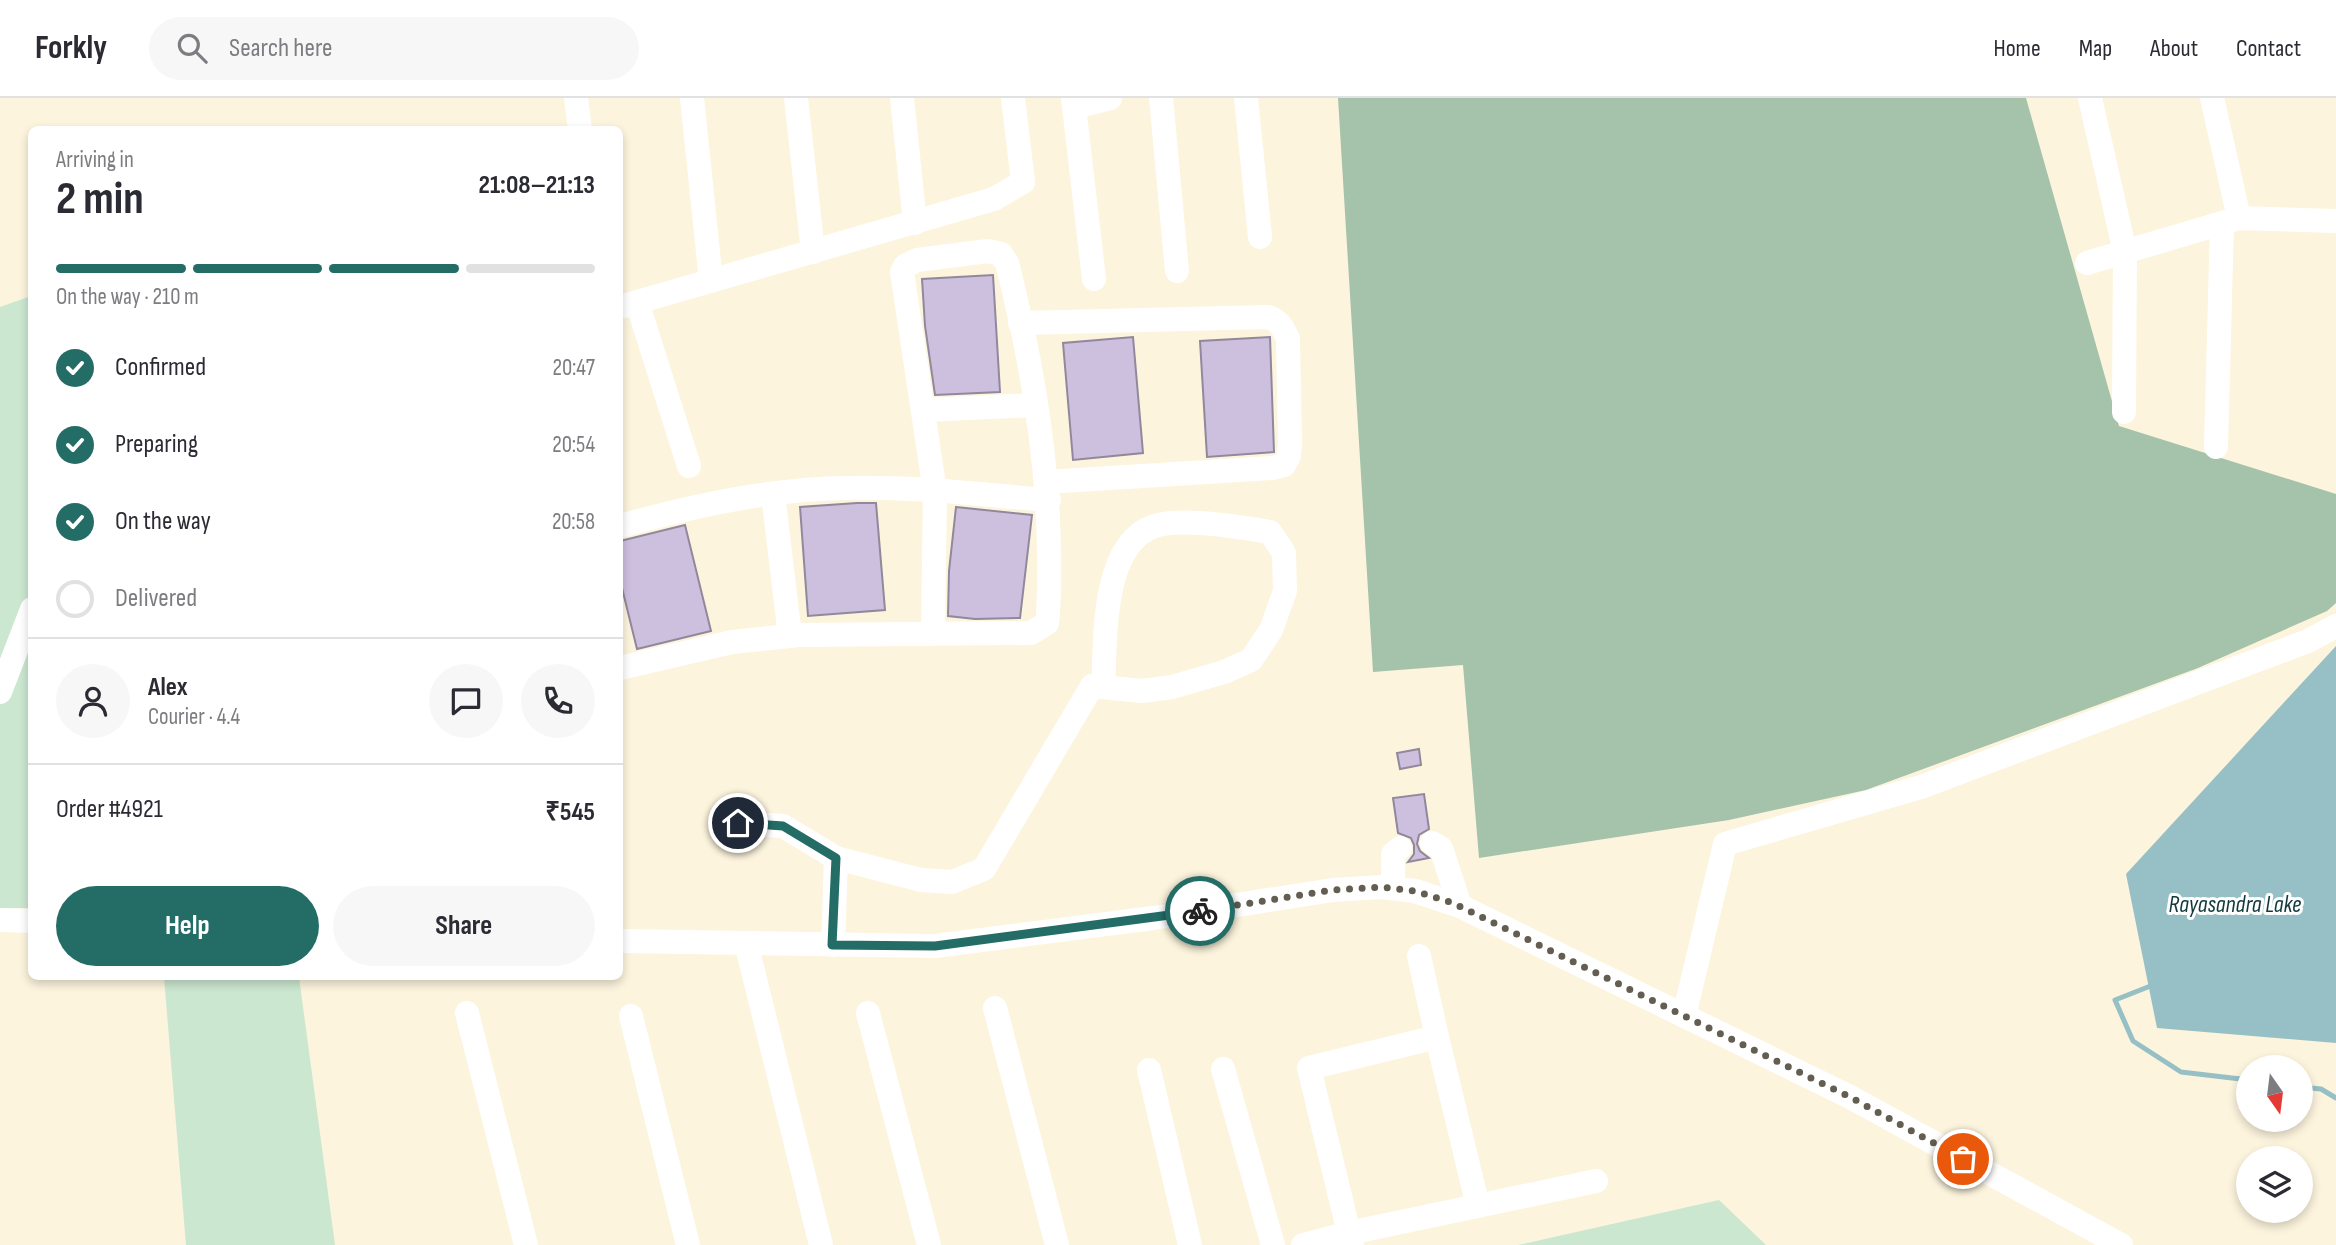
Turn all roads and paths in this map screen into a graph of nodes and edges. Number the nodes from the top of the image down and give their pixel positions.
1 (576, 98) edge
2 (692, 98) edge
3 (796, 98) edge
4 (902, 98) edge
5 (1013, 98) edge
6 (1110, 98) edge
7 (1161, 98) edge
8 (1246, 98) edge
9 (2090, 98) edge
10 (2212, 98) edge
11 (1074, 102) edge
12 (580, 126) edge
13 (2231, 221) junction
14 (2336, 221) edge
15 (915, 223) junction
16 (1259, 237) dead end
17 (813, 252) junction
18 (2125, 252) junction
19 (2087, 263) dead end
20 (1177, 271) dead end
21 (1094, 279) dead end
22 (712, 281) junction
23 (628, 305) edge
24 (1020, 323) junction
25 (1036, 405) junction
26 (923, 410) junction
27 (2124, 412) dead end
28 (2216, 447) dead end
29 (689, 466) dead end
30 (1047, 491) junction
31 (935, 492) junction
32 (773, 494) junction
33 (623, 525) edge
34 (28, 619) edge
35 (2336, 626) edge
36 (933, 633) junction
37 (790, 636) junction
38 (623, 667) edge
39 (1103, 687) junction
40 (0, 692) edge
41 (738, 823) dead end
42 (1432, 843) dead end
43 (1401, 848) dead end
44 (836, 858) junction
45 (1394, 888) junction
46 (1460, 906) junction
47 (0, 920) edge
48 (28, 921) edge
49 (623, 941) edge
50 (746, 943) junction
51 (832, 945) junction
52 (1419, 956) dead end
53 (995, 1007) dead end
54 (467, 1013) dead end
55 (868, 1013) dead end
56 (631, 1016) dead end
57 (1684, 1016) junction
58 (1437, 1037) junction
59 (1223, 1069) dead end
60 (1149, 1070) dead end
61 (1596, 1181) dead end
62 (1478, 1206) junction
63 (1351, 1239) edge
64 (526, 1245) edge
65 (688, 1245) edge
66 (821, 1245) edge
67 (929, 1245) edge
68 (1057, 1245) edge
69 (1190, 1245) edge
70 (1273, 1245) edge
71 (1303, 1245) edge
72 (2121, 1245) edge

1 - 12 street
2 - 22 street
3 - 17 street
4 - 15 street
5 - 15 street
6 - 11 street
7 - 20 street
8 - 16 street
9 - 18 street
10 - 13 street
11 - 21 street
13 - 14 street
13 - 18 street
13 - 28 street
15 - 17 street
17 - 22 street
18 - 19 street
18 - 27 street
22 - 23 street
23 - 29 street
24 - 25 street
24 - 26 street
24 - 30 street
25 - 26 street
25 - 30 street
26 - 31 street
30 - 31 street
30 - 36 street
31 - 32 street
31 - 36 street
32 - 33 street
32 - 37 street
34 - 40 street
35 - 57 street
36 - 37 street
37 - 38 street
39 - 39 street
39 - 44 street
41 - 44 street
42 - 46 street
43 - 45 street
44 - 51 street
45 - 46 street
45 - 51 street
46 - 57 street
47 - 48 street
49 - 50 street
50 - 51 street
50 - 66 street
52 - 58 street
53 - 68 street
54 - 64 street
55 - 67 street
56 - 65 street
57 - 72 street
58 - 62 street
58 - 63 street
59 - 70 street
60 - 69 street
61 - 62 street
62 - 63 street
63 - 71 street

